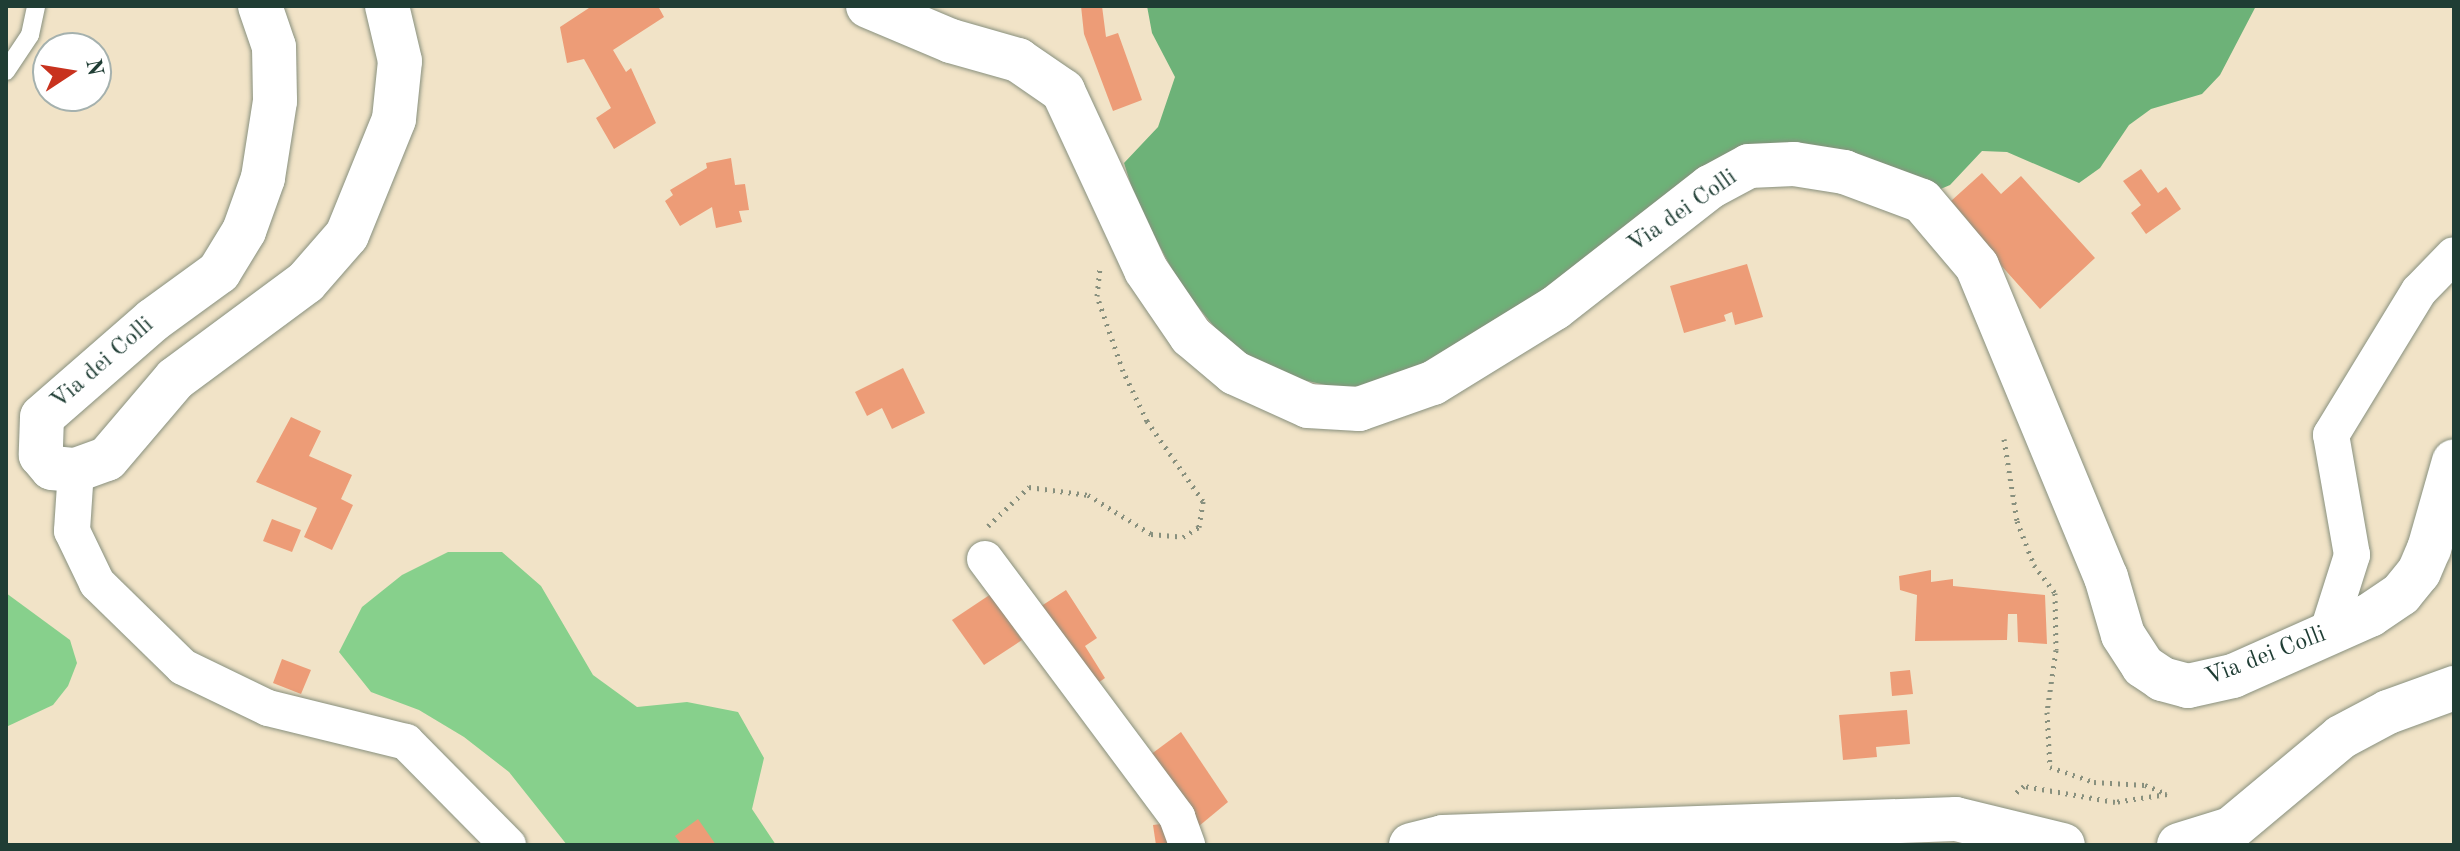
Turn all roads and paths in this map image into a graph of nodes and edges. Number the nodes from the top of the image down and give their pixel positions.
1 (36, 6) edge
2 (260, 6) edge
3 (387, 6) edge
4 (868, 6) edge
5 (6, 71) edge
6 (2454, 255) edge
7 (1101, 256) dead end
8 (2040, 420) junction
9 (2454, 461) edge
10 (76, 470) junction
11 (985, 559) joint
12 (2327, 634) junction
13 (2454, 688) edge
14 (2045, 841) edge
15 (508, 845) edge
16 (1187, 845) edge
17 (1411, 845) edge
18 (2179, 845) edge

1 - 5 lane
2 - 10 street, Via dei Colli
3 - 10 street
4 - 8 street, Via dei Colli
6 - 12 street
7 - 11 path
8 - 12 street, Via dei Colli
8 - 14 path
9 - 12 street, Via dei Colli
10 - 15 street
11 - 16 street
13 - 18 street
14 - 17 street

